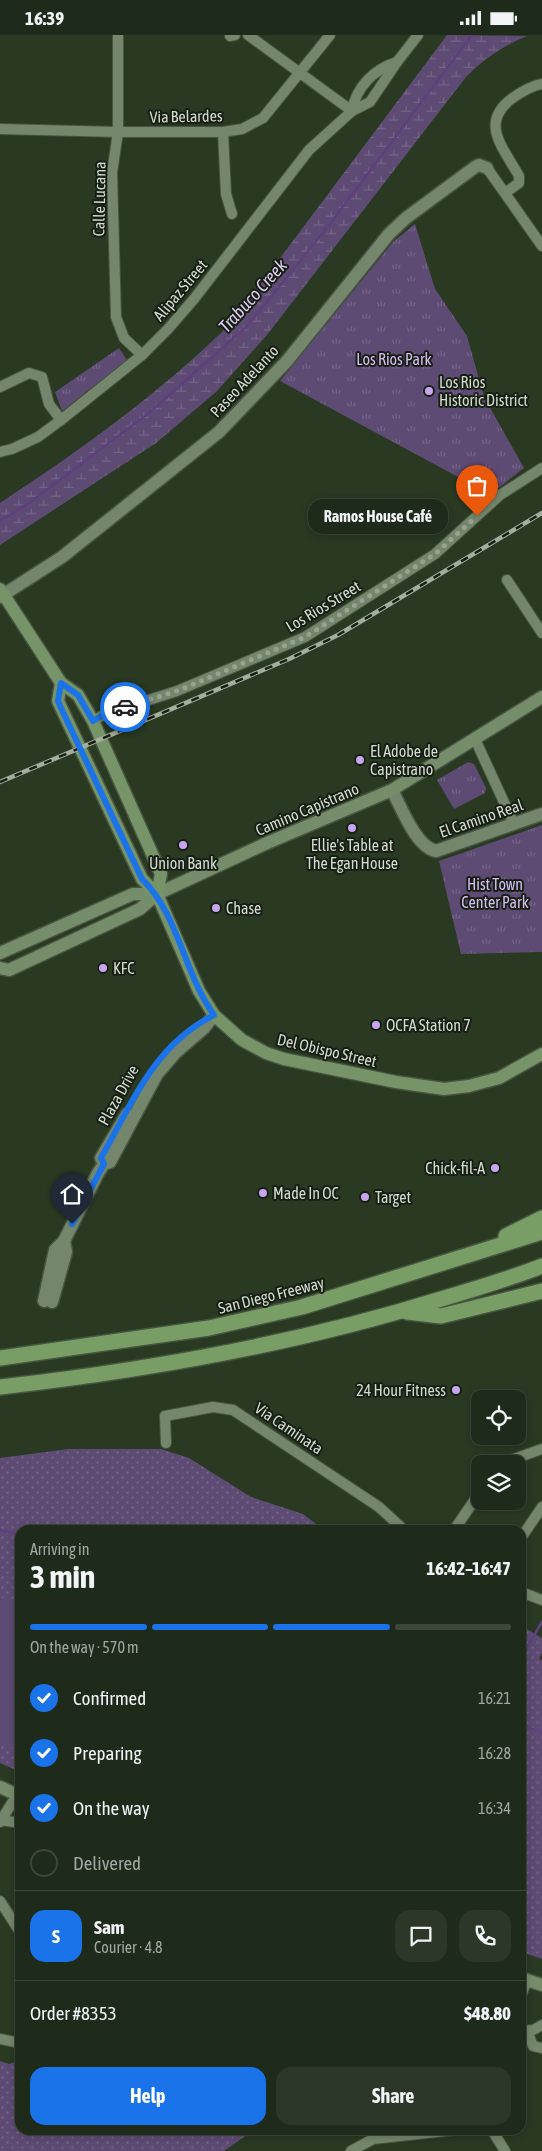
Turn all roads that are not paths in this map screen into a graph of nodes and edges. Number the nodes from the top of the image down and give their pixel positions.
1 (118, 35) edge
2 (248, 35) edge
3 (330, 35) edge
4 (418, 35) edge
5 (397, 61) junction
6 (300, 73) junction
7 (542, 85) edge
8 (352, 111) junction
9 (0, 129) edge
10 (118, 132) junction
11 (222, 132) junction
12 (487, 169) joint
13 (505, 193) junction
14 (232, 214) dead end
15 (542, 246) edge
16 (142, 355) junction
17 (0, 387) edge
18 (61, 420) junction
19 (0, 452) edge
20 (542, 469) edge
21 (507, 580) dead end
22 (1, 593) edge
23 (542, 633) edge
24 (61, 683) junction
25 (542, 697) edge
26 (93, 721) junction
27 (475, 739) junction
28 (392, 790) junction
29 (542, 815) edge
30 (514, 824) junction
31 (157, 894) junction
32 (0, 953) edge
33 (0, 968) edge
34 (214, 1015) junction
35 (542, 1054) edge
36 (542, 1218) edge
37 (542, 1232) edge
38 (462, 1259) junction
39 (542, 1266) edge
40 (542, 1291) edge
41 (48, 1302) dead end
42 (403, 1311) junction
43 (0, 1358) edge
44 (0, 1387) edge
45 (166, 1443) dead end
46 (542, 1449) edge
47 (525, 1455) edge
48 (471, 1504) edge
49 (542, 1507) edge
50 (399, 1525) edge
51 (457, 1525) edge
52 (526, 1531) edge
53 (526, 1594) edge
54 (542, 1600) edge
55 (0, 1787) edge
56 (15, 1794) edge
57 (15, 1800) edge
58 (0, 1821) edge
59 (15, 1822) edge
60 (0, 1901) edge
61 (15, 1924) edge
62 (526, 1980) edge
63 (542, 1985) edge
64 (542, 2025) edge
65 (526, 2030) edge
66 (526, 2034) edge
67 (0, 2039) edge
68 (15, 2042) edge
69 (542, 2048) edge
70 (403, 2135) edge
71 (495, 2135) edge
72 (351, 2151) edge
73 (505, 2151) edge

1 - 10 street, Calle Lucana
2 - 6 street
3 - 6 street, Via Belardes
4 - 5 street, Alipaz Street
5 - 8 street, Alipaz Street
5 - 8 street, Alipaz Street
6 - 8 street
6 - 11 street, Via Belardes
7 - 13 street
8 - 16 street, Alipaz Street
9 - 10 street, Via Belardes
10 - 11 street, Via Belardes
10 - 16 street, Calle Lucana
11 - 14 street
12 - 13 street
12 - 22 street, Paseo Adelanto
13 - 15 street
16 - 18 street, Alipaz Street
17 - 18 street
18 - 19 street, Alipaz Street
20 - 26 street, Los Rios Street
21 - 23 street
22 - 24 main road, Del Obispo Street
24 - 26 main road, Del Obispo Street
24 - 31 main road, Del Obispo Street
25 - 27 main road, Camino Capistrano
26 - 31 main road, Del Obispo Street
27 - 28 main road, Camino Capistrano
27 - 30 street
28 - 30 street, El Camino Real
28 - 31 main road, Camino Capistrano
29 - 30 street, El Camino Real
31 - 32 main road, Camino Capistrano
31 - 33 main road, Camino Capistrano
31 - 34 main road, Del Obispo Street
34 - 35 main road, Del Obispo Street
34 - 41 street, Plaza Drive
36 - 38 highway
37 - 38 highway, San Diego Freeway
38 - 43 highway, San Diego Freeway
39 - 42 highway
40 - 42 highway
42 - 44 highway
45 - 50 street, Via Caminata
46 - 47 street
48 - 51 street
49 - 52 street
53 - 54 street
55 - 56 main road
57 - 58 street
58 - 59 street
60 - 61 street
62 - 63 main road
64 - 65 street
66 - 69 street
67 - 68 street
70 - 72 street
71 - 73 street

